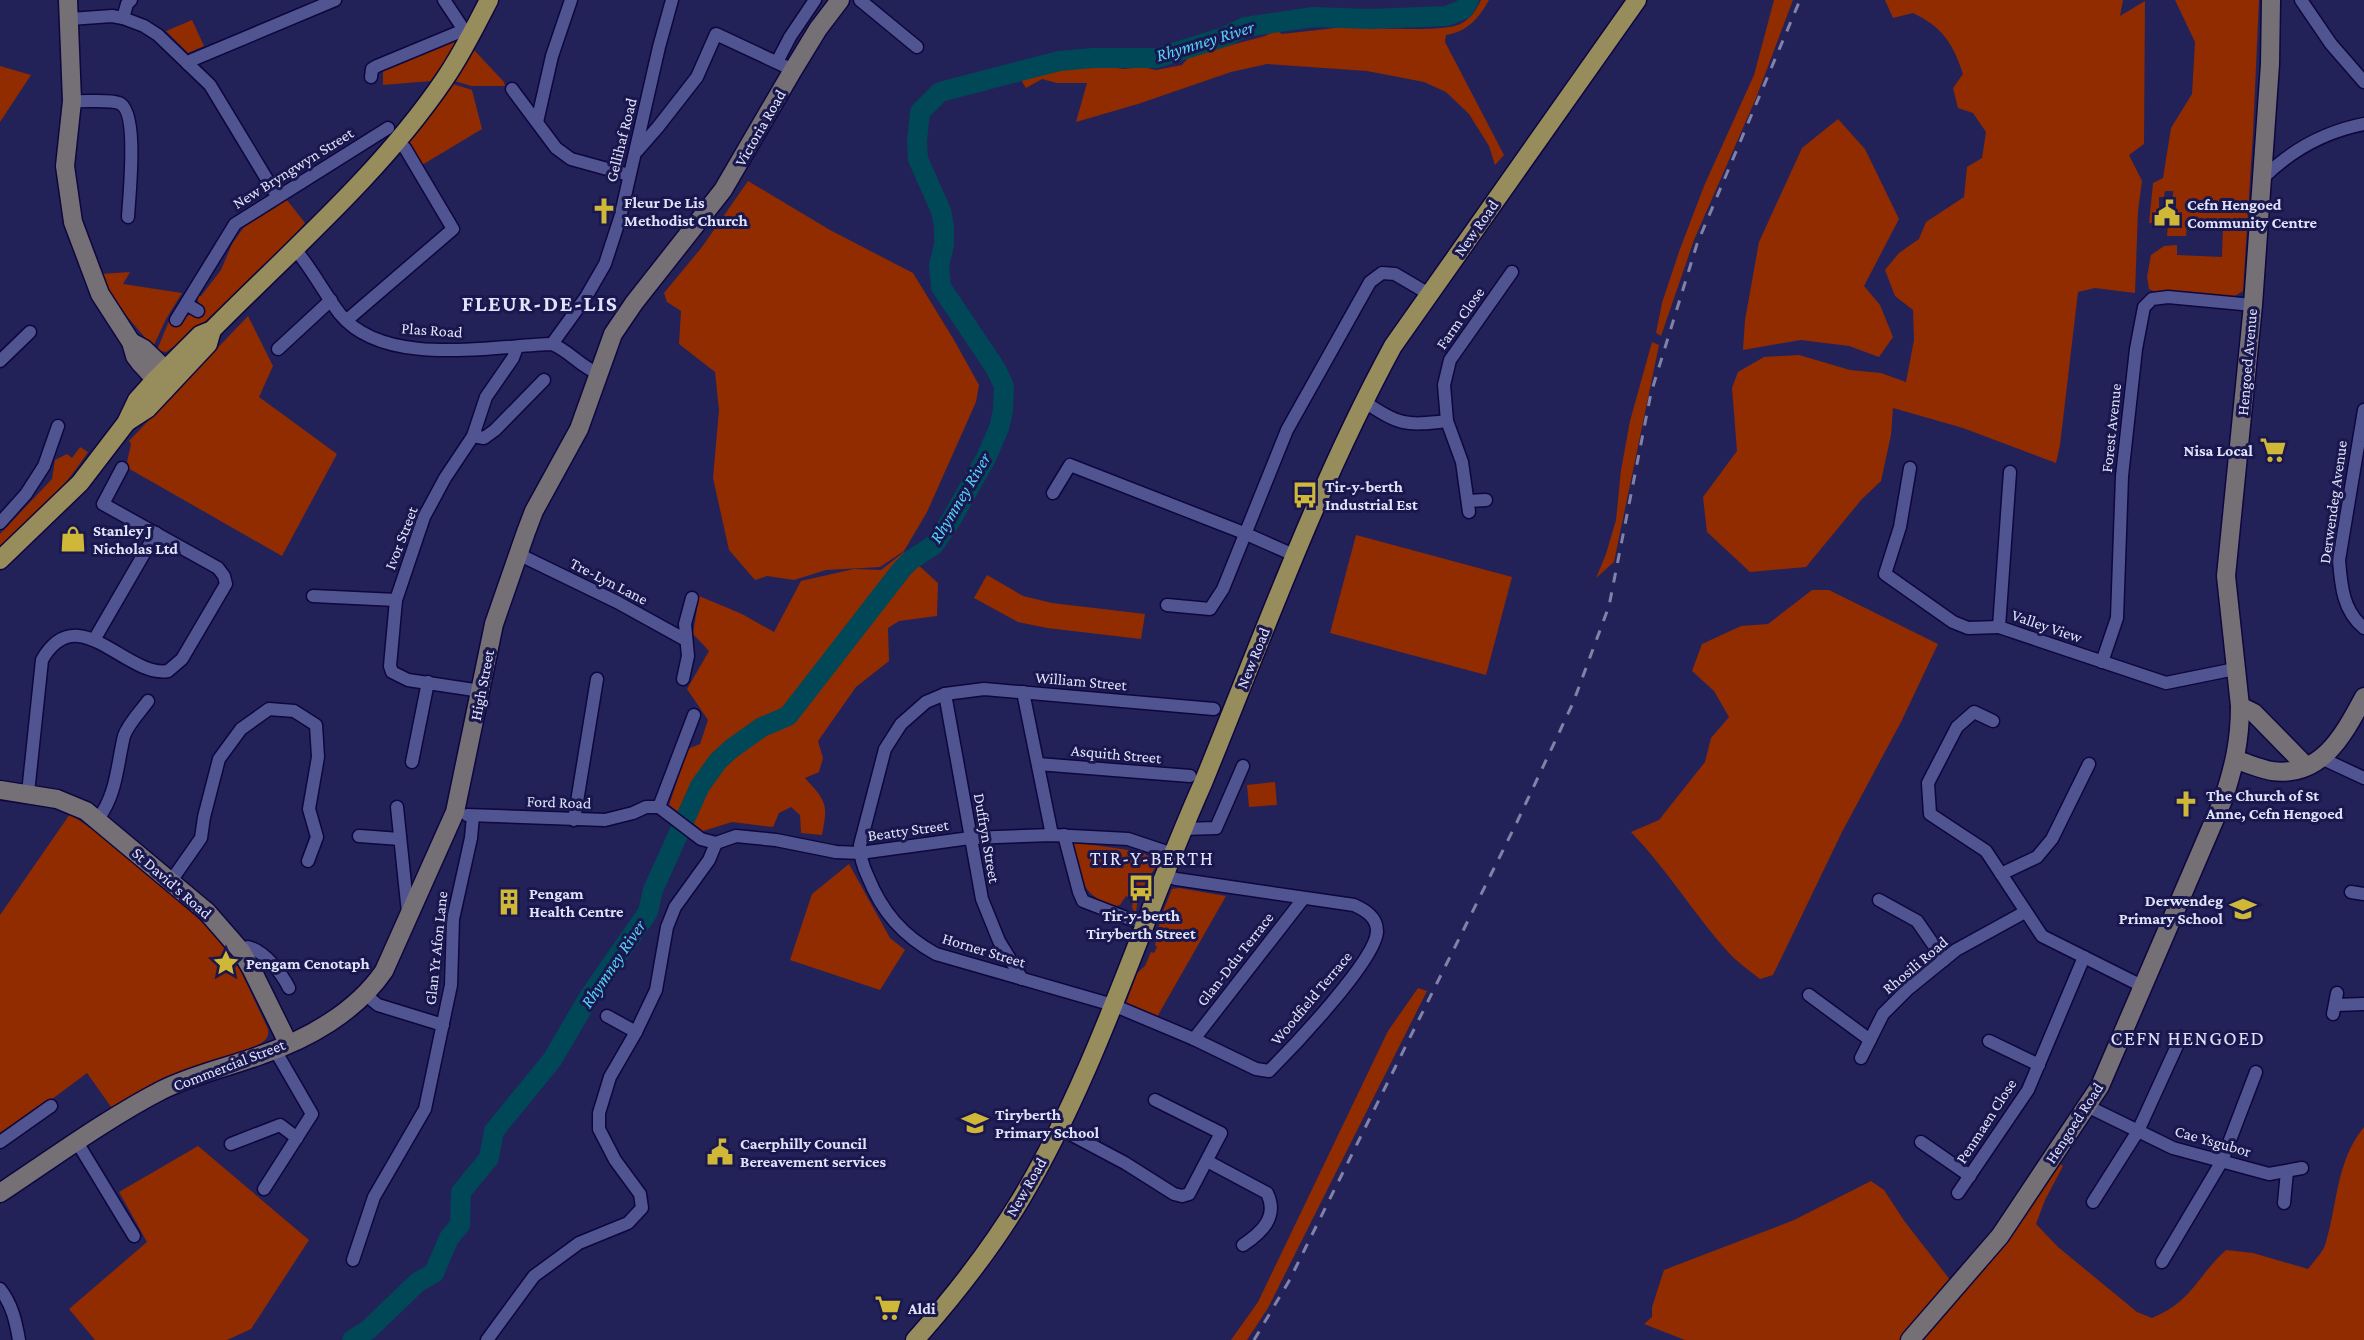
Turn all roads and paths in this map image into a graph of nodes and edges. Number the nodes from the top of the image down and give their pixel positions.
1 (68, 0) edge
2 (131, 0) edge
3 (335, 0) edge
4 (444, 0) edge
5 (489, 0) edge
6 (571, 0) edge
7 (672, 0) edge
8 (815, 0) edge
9 (840, 0) edge
10 (861, 0) edge
11 (1637, 0) edge
12 (2271, 0) edge
13 (2301, 0) edge
14 (70, 18) junction
15 (123, 18) junction
16 (468, 31) junction
17 (917, 47) dead end
18 (188, 63) junction
19 (785, 66) junction
20 (371, 77) dead end
21 (2364, 82) edge
22 (512, 89) dead end
23 (72, 101) junction
24 (537, 122) junction
25 (2364, 124) edge
26 (388, 129) dead end
27 (405, 148) dead end
28 (635, 152) junction
29 (629, 175) junction
30 (2262, 179) junction
31 (277, 196) junction
32 (128, 217) dead end
33 (296, 249) junction
34 (1512, 272) dead end
35 (1429, 294) junction
36 (331, 300) junction
37 (186, 304) junction
38 (2253, 305) junction
39 (198, 311) dead end
40 (176, 320) dead end
41 (347, 320) junction
42 (30, 332) dead end
43 (552, 344) junction
44 (517, 347) junction
45 (278, 349) dead end
46 (0, 361) edge
47 (600, 374) junction
48 (165, 380) junction
49 (544, 380) dead end
50 (1363, 401) junction
51 (2364, 410) edge
52 (1447, 422) junction
53 (58, 426) dead end
54 (472, 436) junction
55 (122, 468) dead end
56 (1910, 468) dead end
57 (2010, 472) dead end
58 (1053, 493) dead end
59 (1486, 500) dead end
60 (0, 524) edge
61 (156, 533) junction
62 (1244, 533) junction
63 (518, 554) junction
64 (1296, 556) junction
65 (0, 560) edge
66 (313, 596) dead end
67 (692, 598) dead end
68 (396, 600) junction
69 (1167, 605) dead end
70 (1999, 627) junction
71 (2364, 628) edge
72 (94, 639) junction
73 (684, 639) junction
74 (2102, 662) junction
75 (2235, 669) junction
76 (597, 679) dead end
77 (682, 679) dead end
78 (428, 682) junction
79 (481, 691) junction
80 (1023, 692) junction
81 (945, 694) junction
82 (2364, 698) edge
83 (148, 701) dead end
84 (2240, 706) junction
85 (1214, 710) dead end
86 (694, 715) dead end
87 (1993, 721) dead end
88 (2236, 760) junction
89 (412, 762) dead end
90 (2314, 762) junction
91 (1038, 764) junction
92 (2090, 764) dead end
93 (1243, 766) dead end
94 (1190, 776) dead end
95 (2364, 778) edge
96 (0, 790) edge
97 (28, 793) junction
98 (397, 807) dead end
99 (662, 810) junction
100 (464, 814) junction
101 (98, 819) junction
102 (574, 820) junction
103 (1183, 829) junction
104 (1058, 835) junction
105 (359, 836) dead end
106 (970, 838) junction
107 (400, 839) junction
108 (716, 843) junction
109 (860, 853) junction
110 (1173, 854) junction
111 (308, 861) dead end
112 (2001, 874) junction
113 (1164, 875) junction
114 (171, 880) junction
115 (1303, 899) junction
116 (1879, 900) dead end
117 (2025, 912) junction
118 (408, 918) junction
119 (1132, 920) dead end
120 (241, 951) junction
121 (2085, 957) junction
122 (1944, 960) junction
123 (1022, 979) junction
124 (2142, 986) junction
125 (289, 988) dead end
126 (366, 995) junction
127 (1809, 995) dead end
128 (2335, 1004) dead end
129 (2364, 1004) edge
130 (1113, 1005) junction
131 (607, 1016) dead end
132 (443, 1025) junction
133 (636, 1032) junction
134 (2181, 1037) dead end
135 (1194, 1040) junction
136 (1870, 1040) junction
137 (1989, 1041) dead end
138 (282, 1047) junction
139 (1861, 1058) dead end
140 (2039, 1065) junction
141 (2256, 1072) dead end
142 (1155, 1100) dead end
143 (51, 1106) dead end
144 (2087, 1106) junction
145 (1059, 1128) junction
146 (2138, 1131) junction
147 (297, 1138) junction
148 (0, 1142) edge
149 (77, 1142) junction
150 (1921, 1142) dead end
151 (231, 1144) dead end
152 (1207, 1161) junction
153 (2223, 1161) junction
154 (2302, 1168) dead end
155 (2287, 1171) junction
156 (1970, 1176) junction
157 (264, 1189) dead end
158 (0, 1193) edge
159 (1958, 1193) dead end
160 (2093, 1202) dead end
161 (2284, 1203) dead end
162 (134, 1236) dead end
163 (1243, 1245) dead end
164 (353, 1260) dead end
165 (2162, 1262) dead end
166 (0, 1289) edge
167 (19, 1340) edge
168 (487, 1340) edge
169 (915, 1340) edge
170 (1910, 1340) edge

1 - 14 main road
2 - 15 street
3 - 18 street
4 - 16 street
5 - 16 main road
6 - 24 street
7 - 28 street, Gellihaf Road
8 - 19 street
9 - 19 main road, Victoria Road
10 - 17 street
11 - 35 main road, New Road
12 - 30 main road, Hengoed Avenue
13 - 21 street
14 - 15 street
14 - 23 main road
15 - 18 street
16 - 20 street
16 - 33 main road
18 - 31 street
19 - 28 street
19 - 47 main road, Victoria Road
22 - 24 street
23 - 32 street
23 - 48 main road
24 - 29 street
25 - 30 street
26 - 31 street, New Bryngwyn Street
27 - 41 street
28 - 29 street, Gellihaf Road
29 - 43 street, Gellihaf Road
30 - 38 main road, Hengoed Avenue
31 - 37 street, New Bryngwyn Street
33 - 36 street, Plas Road
33 - 48 main road
34 - 52 street, Farm Close
35 - 50 main road, New Road
35 - 62 street
36 - 41 street, Plas Road
36 - 45 street
37 - 39 street
37 - 40 street, New Bryngwyn Street
38 - 74 street, Forest Avenue
38 - 75 main road, Hengoed Avenue
41 - 44 street, Plas Road
42 - 46 street
43 - 44 street, Plas Road
43 - 47 street
44 - 54 street, Ivor Street
47 - 63 main road, High Street
48 - 65 main road
49 - 54 street
50 - 52 street
50 - 64 main road, New Road
51 - 71 street, Derwendeg Avenue
52 - 59 street, Farm Close
53 - 60 street
54 - 68 street, Ivor Street
55 - 61 street
56 - 70 street
57 - 70 street, Valley View
58 - 62 street
61 - 72 street
61 - 72 street
62 - 64 street
62 - 69 street
63 - 73 street, Tre-Lyn Lane
63 - 79 main road, High Street
64 - 103 main road, New Road
66 - 68 street
67 - 73 street
68 - 78 street, Ivor Street
70 - 74 street, Valley View
72 - 97 street
73 - 77 street
74 - 75 street, Valley View
75 - 84 main road, Hengoed Avenue
76 - 102 street
78 - 79 street, Ivor Street
78 - 89 street
79 - 100 main road, High Street
80 - 81 street, William Street
80 - 85 street, William Street
80 - 91 street
81 - 106 street, Duffryn Street
81 - 109 street
82 - 90 main road
83 - 101 street
84 - 88 main road, Hengoed Road
84 - 90 main road
86 - 99 street
87 - 112 street
88 - 90 main road
88 - 124 main road, Hengoed Road
90 - 95 street
91 - 94 street, Asquith Street
91 - 104 street
92 - 112 street
93 - 103 street
96 - 97 main road, St David's Road
97 - 101 main road, St David's Road
98 - 107 street
99 - 102 street, Ford Road
99 - 108 street, Beatty Street
100 - 102 street, Ford Road
100 - 118 main road, High Street
100 - 132 street, Glan Yr Afon Lane
101 - 114 main road, St David's Road
103 - 110 main road, New Road
104 - 106 street, Beatty Street
104 - 110 street, Beatty Street
104 - 119 street
105 - 107 street
106 - 109 street, Beatty Street
106 - 123 street, Duffryn Street
107 - 118 street
108 - 109 street, Beatty Street
108 - 133 street
109 - 123 street, Horner Street
110 - 113 main road, New Road
111 - 114 street
112 - 117 street
113 - 115 street, Woodfield Terrace
113 - 130 main road, New Road
114 - 120 main road, St David's Road
115 - 135 street, Glan-Ddu Terrace
115 - 135 street, Woodfield Terrace
116 - 122 street
117 - 121 street
117 - 122 street, Rhosili Road
118 - 126 main road, High Street
120 - 125 street
120 - 138 main road, St David's Road
121 - 124 street
121 - 140 street, Penmaen Close
122 - 136 street, Rhosili Road
123 - 130 street, Horner Street
124 - 144 main road, Hengoed Road
126 - 132 street
126 - 138 main road, Commercial Street
127 - 136 street
128 - 129 street
130 - 135 street, Woodfield Terrace
130 - 145 main road, New Road
131 - 133 street
132 - 164 street, Glan Yr Afon Lane
133 - 168 street
134 - 146 street
136 - 139 street, Rhosili Road
137 - 140 street, Penmaen Close
138 - 147 street
138 - 149 main road, Commercial Street
140 - 156 street, Penmaen Close
141 - 153 street
142 - 152 street
143 - 148 street
144 - 146 street, Cae Ysgubor
144 - 170 main road, Hengoed Road
145 - 152 street
145 - 169 main road, New Road
146 - 153 street, Cae Ysgubor
146 - 160 street
147 - 151 street
147 - 157 street
149 - 158 main road, Commercial Street
149 - 162 street
150 - 156 street
152 - 163 street
153 - 155 street, Cae Ysgubor
153 - 165 street
154 - 155 street, Cae Ysgubor
155 - 161 street
156 - 159 street, Penmaen Close
166 - 167 street

